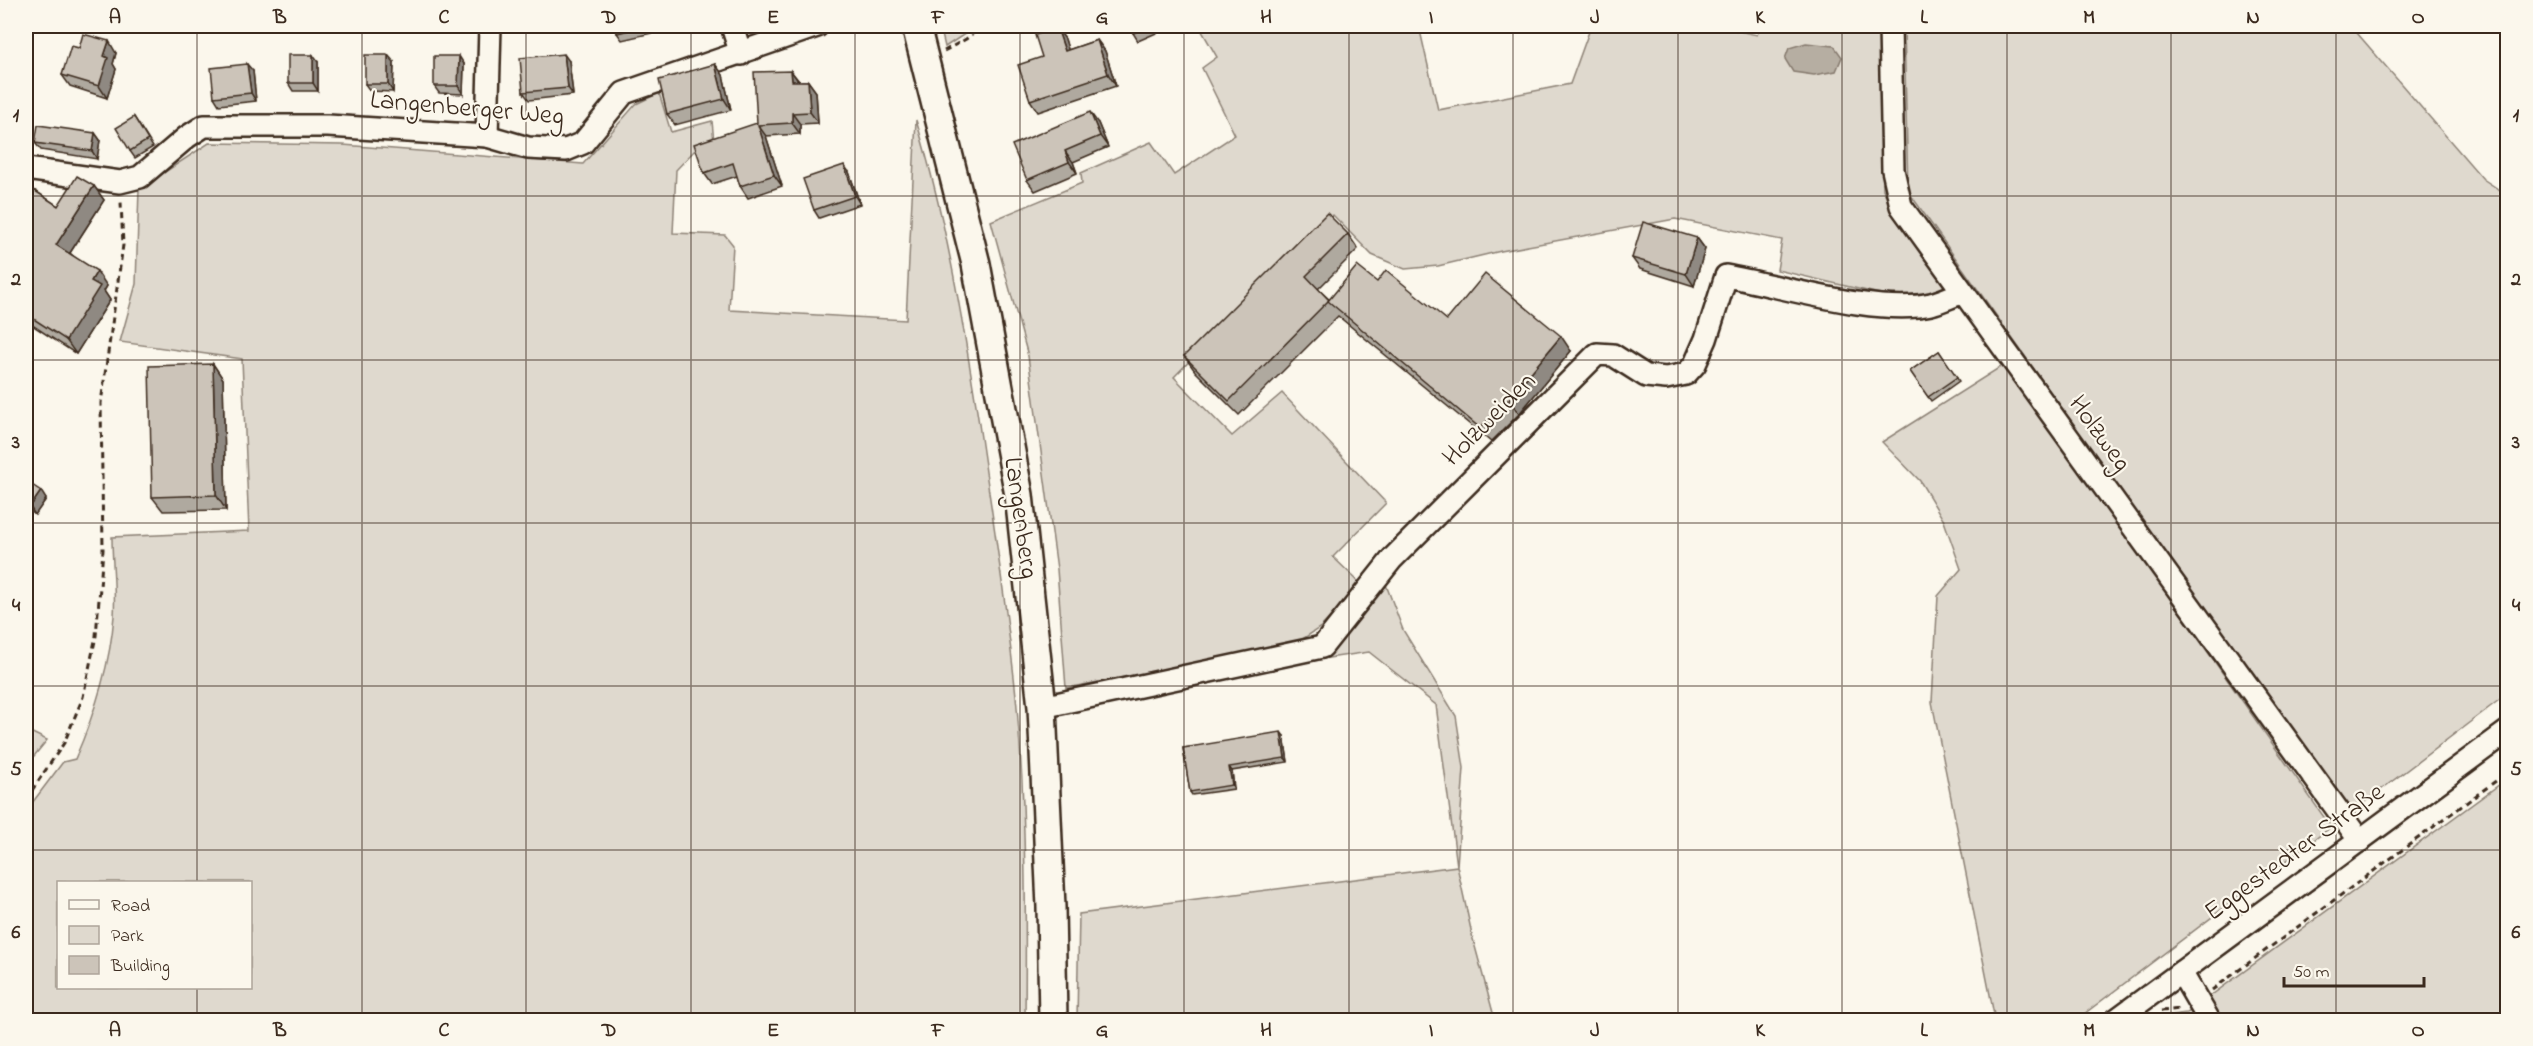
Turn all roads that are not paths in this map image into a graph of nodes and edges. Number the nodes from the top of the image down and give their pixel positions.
1 (490, 26) edge
2 (732, 26) edge
3 (816, 26) edge
4 (916, 26) edge
5 (1890, 26) edge
6 (741, 54) junction
7 (487, 136) junction
8 (26, 169) edge
9 (1962, 293) junction
10 (1042, 707) junction
11 (2508, 732) edge
12 (2360, 841) junction
13 (2181, 972) junction
14 (1053, 1020) edge
15 (2116, 1020) edge
16 (2209, 1020) edge

1 - 7 street
2 - 6 street
3 - 6 street, Langenberger Weg
4 - 10 main road, Langenberg
5 - 9 street, Holzweg
6 - 7 street, Langenberger Weg
7 - 8 street, Langenberger Weg
9 - 10 street, Holzweiden
9 - 12 street, Holzweg
10 - 14 main road, Langenberg
11 - 12 street, Eggestedter Straße
12 - 13 street, Eggestedter Straße
13 - 15 street, Eggestedter Straße
13 - 16 street

